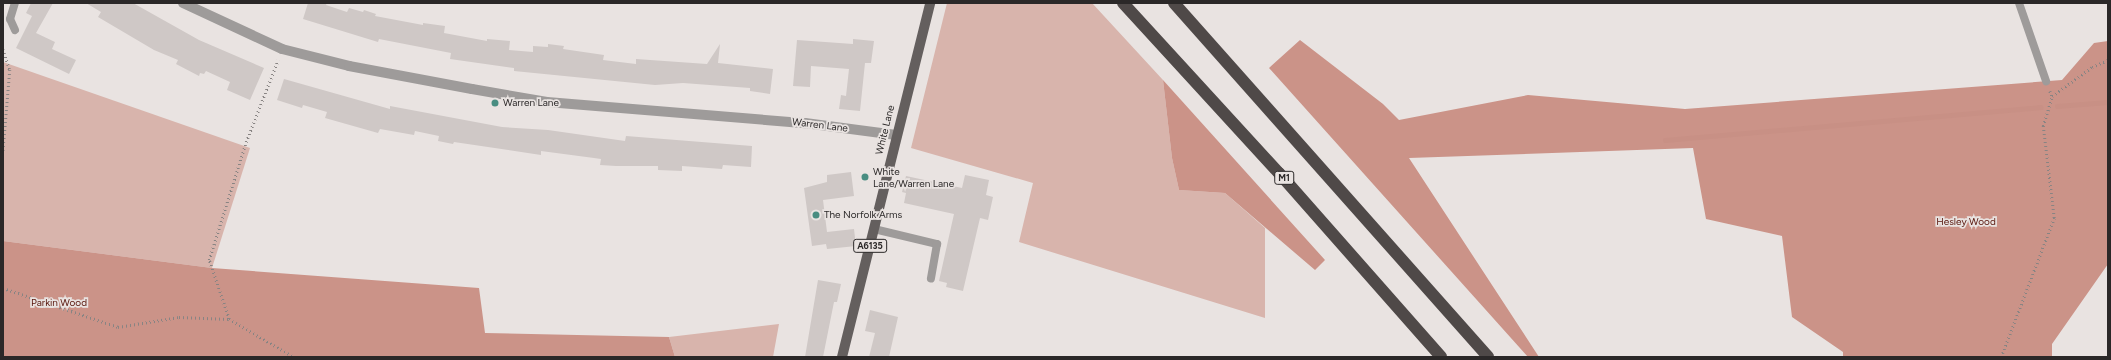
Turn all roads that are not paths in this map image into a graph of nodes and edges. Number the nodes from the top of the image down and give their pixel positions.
1 (15, 3) edge
2 (183, 3) edge
3 (930, 3) edge
4 (1123, 3) edge
5 (1174, 3) edge
6 (2019, 3) edge
7 (15, 30) dead end
8 (2046, 81) road end
9 (896, 136) junction
10 (874, 229) junction
11 (931, 278) dead end
12 (842, 357) edge
13 (1441, 357) edge
14 (1488, 357) edge

1 - 7 lane
2 - 9 street, Warren Lane
3 - 9 main road, White Lane / A6135
4 - 13 highway, M1
5 - 14 highway
6 - 8 lane
9 - 10 main road, White Lane / A6135
10 - 11 lane
10 - 12 main road, White Lane / A6135

